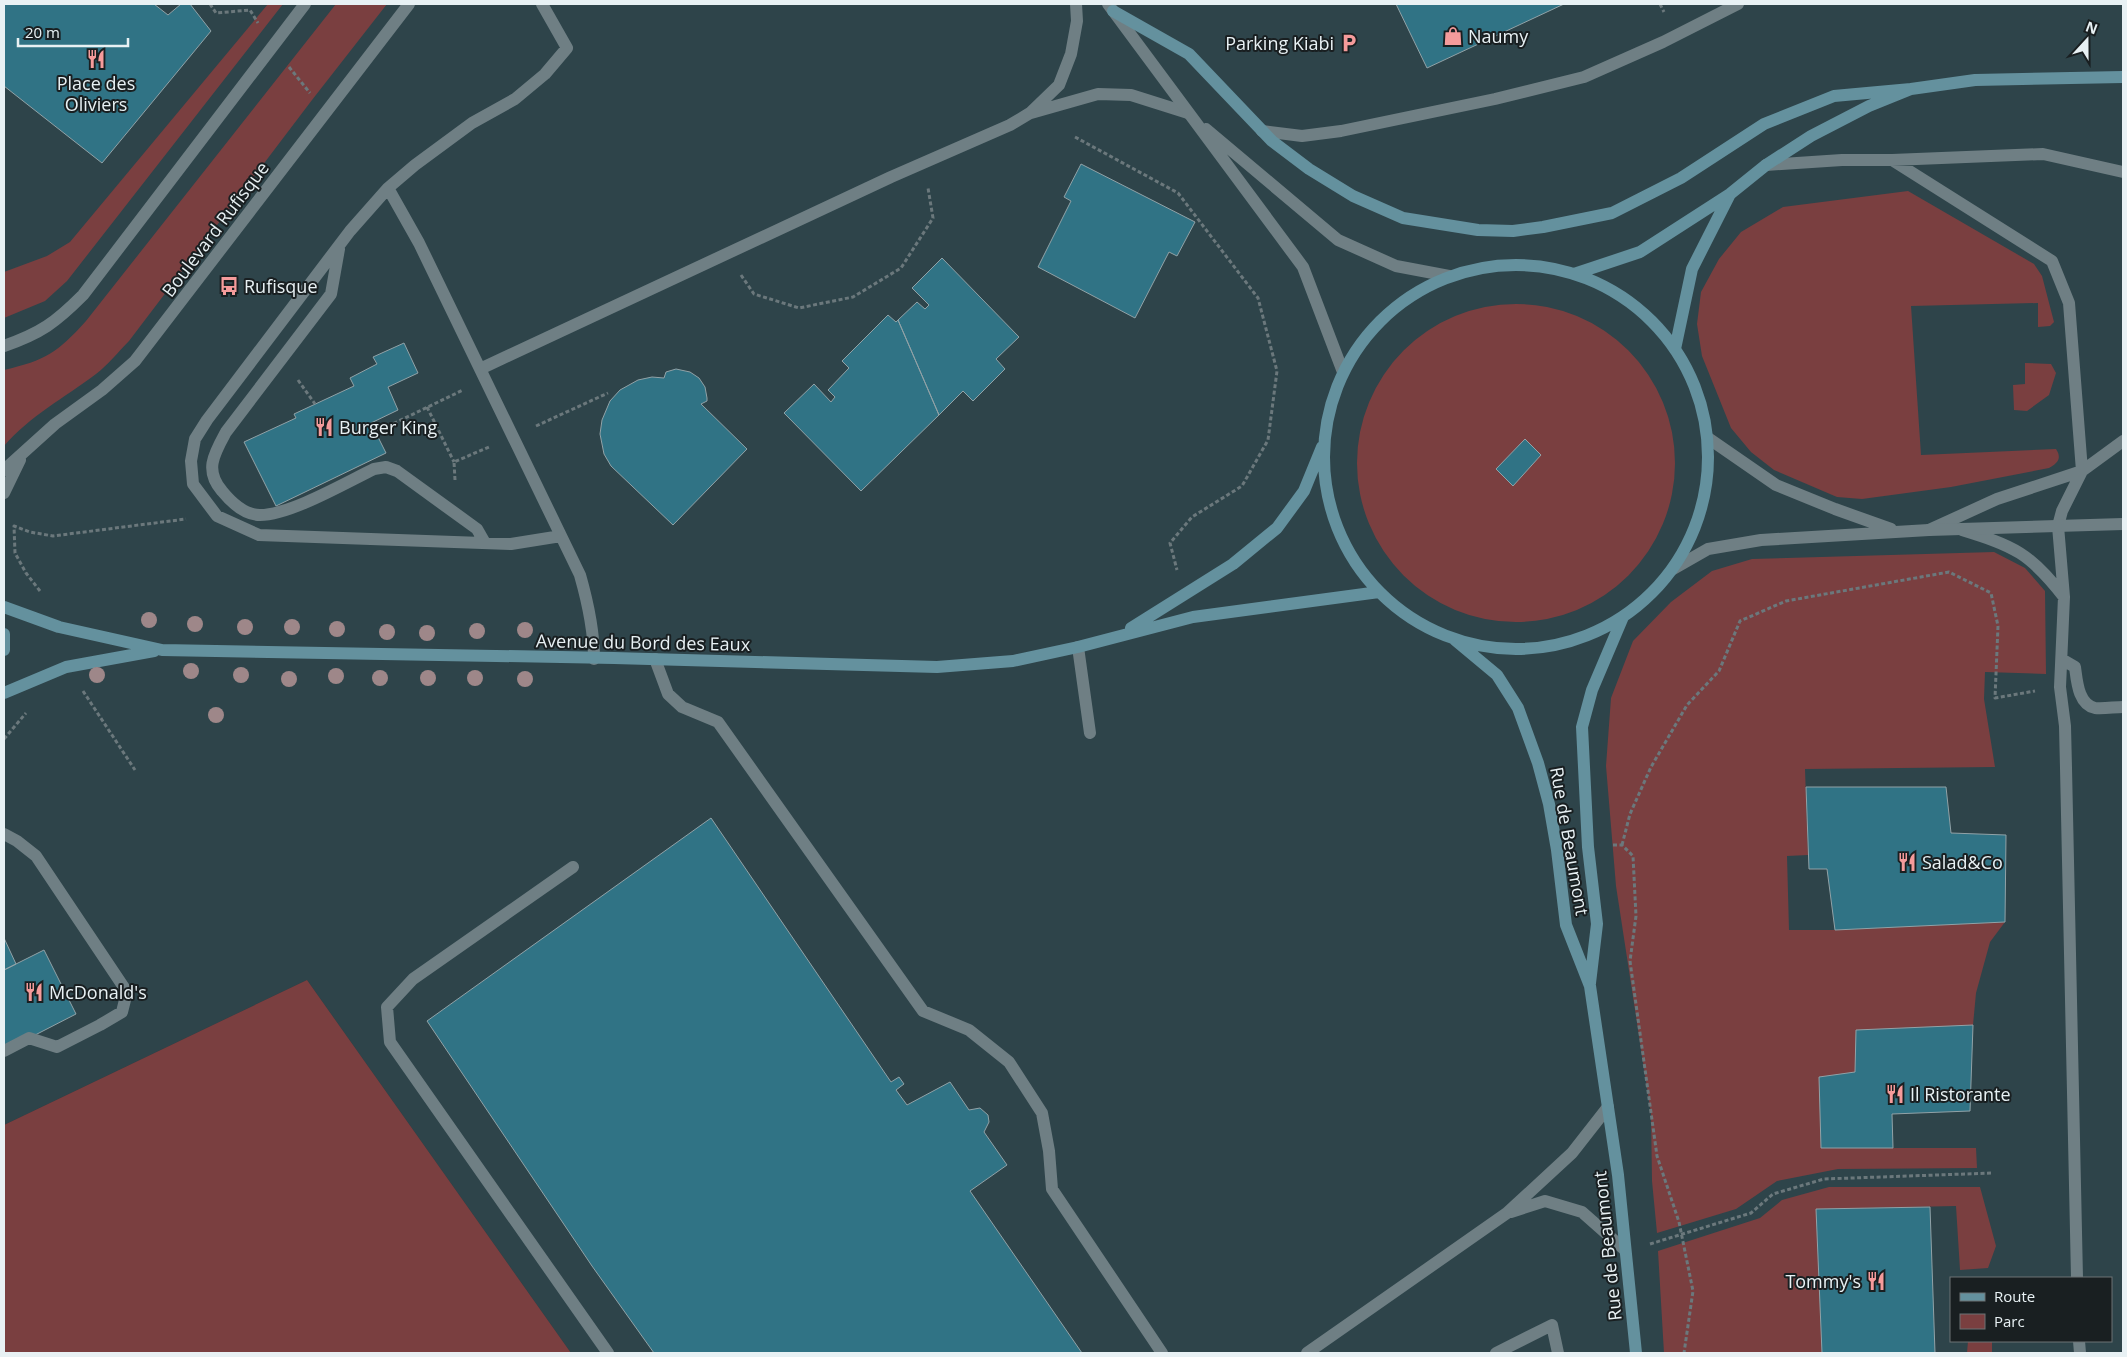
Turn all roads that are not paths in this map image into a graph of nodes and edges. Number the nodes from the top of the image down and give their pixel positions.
1 (305, 4) edge
2 (409, 4) edge
3 (542, 4) edge
4 (1076, 4) edge
5 (1738, 4) edge
6 (1110, 8) edge
7 (2123, 77) edge
8 (1911, 89) junction
9 (1030, 113) junction
10 (1188, 113) junction
11 (1262, 131) junction
12 (1892, 160) junction
13 (1766, 165) junction
14 (2123, 172) edge
15 (388, 188) junction
16 (1730, 194) junction
17 (339, 246) junction
18 (1574, 274) junction
19 (1449, 276) junction
20 (4, 346) edge
21 (1675, 349) junction
22 (1343, 372) junction
23 (483, 374) junction
24 (1708, 438) junction
25 (2123, 440) edge
26 (1323, 442) junction
27 (23, 452) junction
28 (4, 470) edge
29 (2082, 470) junction
30 (4, 493) edge
31 (2123, 524) edge
32 (2058, 526) junction
33 (1959, 529) junction
34 (1929, 530) junction
35 (1898, 531) junction
36 (561, 536) junction
37 (485, 543) junction
38 (1673, 569) junction
39 (1379, 592) junction
40 (2064, 596) junction
41 (4, 607) edge
42 (1623, 617) junction
43 (4, 634) edge
44 (1120, 635) junction
45 (1453, 639) junction
46 (1078, 647) junction
47 (4, 650) edge
48 (162, 650) junction
49 (594, 659) junction
50 (655, 659) junction
51 (2063, 660) junction
52 (4, 693) edge
53 (2123, 707) edge
54 (1090, 733) dead end
55 (4, 834) edge
56 (572, 867) dead end
57 (1590, 986) junction
58 (4, 1050) edge
59 (1608, 1107) junction
60 (1507, 1213) junction
61 (1625, 1250) junction
62 (2077, 1277) edge
63 (608, 1353) edge
64 (1162, 1353) edge
65 (1307, 1353) edge
66 (1496, 1353) edge
67 (1558, 1353) edge
68 (1636, 1353) edge

1 - 20 street
2 - 27 street, Boulevard Rufisque
3 - 15 street
4 - 9 street
5 - 11 street
6 - 10 street
6 - 11 street
7 - 8 street
8 - 11 street
8 - 13 street
9 - 10 street
9 - 23 street
10 - 19 street
10 - 22 street
12 - 13 street
12 - 14 street
12 - 29 street
13 - 16 street
15 - 17 street
15 - 23 street
16 - 18 street
16 - 21 street
17 - 37 street
17 - 37 street
18 - 19 street
18 - 21 street
19 - 22 street
21 - 24 street
22 - 26 street
23 - 36 street
24 - 35 street
24 - 38 street
25 - 29 street
26 - 39 street
26 - 44 street, Avenue du Bord des Eaux
27 - 28 street, Boulevard Rufisque
27 - 30 street, Boulevard Rufisque
29 - 32 street
29 - 34 street
31 - 32 street
32 - 33 street
32 - 40 street
33 - 34 street
33 - 40 street
34 - 35 street
35 - 38 street
36 - 37 street
36 - 49 street
38 - 42 street
39 - 44 street, Avenue du Bord des Eaux
39 - 45 street
40 - 51 street
41 - 48 street, Avenue du Bord des Eaux
42 - 45 street
42 - 57 street, Rue de Beaumont
43 - 47 street
44 - 46 street, Avenue du Bord des Eaux
45 - 57 street, Rue de Beaumont
46 - 50 street, Avenue du Bord des Eaux
46 - 54 street
48 - 49 street, Avenue du Bord des Eaux
48 - 52 street, Avenue du Bord des Eaux
49 - 50 street, Avenue du Bord des Eaux
50 - 64 street
51 - 53 street
51 - 62 street
55 - 58 street
56 - 63 street
57 - 59 street, Rue de Beaumont
59 - 60 street
59 - 61 street, Rue de Beaumont
60 - 61 street
60 - 65 street
61 - 68 street, Rue de Beaumont
66 - 67 street

